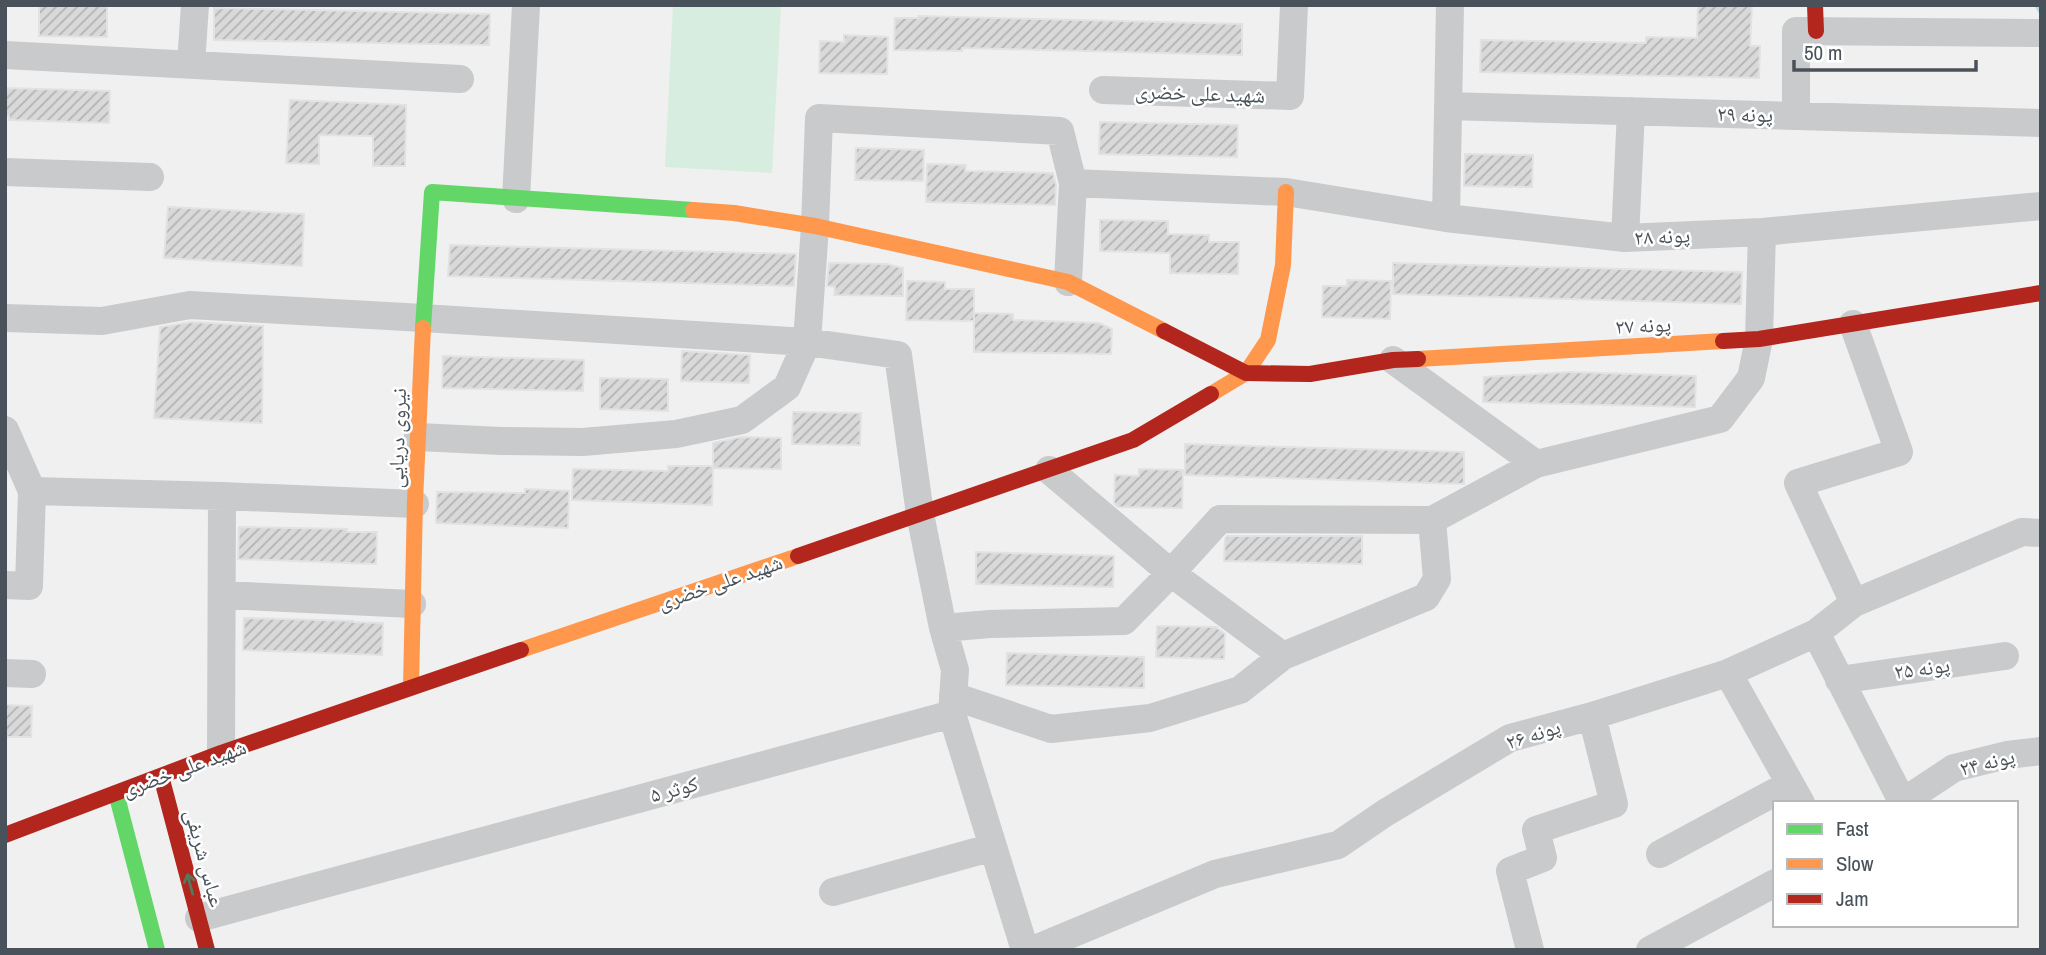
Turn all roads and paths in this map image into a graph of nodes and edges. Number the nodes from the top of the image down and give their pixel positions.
1 (195, 5) edge
2 (526, 5) edge
3 (1294, 5) edge
4 (1450, 5) edge
5 (1816, 18) edge
6 (2041, 33) edge
7 (5, 55) edge
8 (191, 64) junction
9 (460, 79) dead end
10 (1104, 90) dead end
11 (1448, 106) junction
12 (1631, 111) junction
13 (1796, 115) junction
14 (2041, 124) edge
15 (5, 172) edge
16 (150, 177) dead end
17 (1073, 183) junction
18 (1286, 192) junction
19 (516, 199) junction
20 (2041, 206) edge
21 (1446, 218) junction
22 (815, 226) junction
23 (1762, 232) junction
24 (1625, 238) junction
25 (1068, 282) junction
26 (2041, 293) edge
27 (423, 317) junction
28 (5, 318) edge
29 (1853, 324) junction
30 (1759, 339) junction
31 (807, 342) junction
32 (1393, 360) junction
33 (1246, 373) junction
34 (5, 430) edge
35 (418, 437) junction
36 (1536, 464) junction
37 (1049, 470) junction
38 (32, 491) junction
39 (222, 496) junction
40 (415, 504) junction
41 (920, 514) junction
42 (1432, 520) junction
43 (2041, 533) edge
44 (1171, 573) junction
45 (5, 585) edge
46 (223, 595) junction
47 (1854, 603) junction
48 (412, 604) junction
49 (943, 628) junction
50 (1816, 633) junction
51 (1283, 656) junction
52 (2005, 656) dead end
53 (1728, 673) junction
54 (1839, 680) junction
55 (411, 687) junction
56 (952, 705) junction
57 (1592, 716) junction
58 (2041, 751) edge
59 (221, 753) junction
60 (161, 776) junction
61 (116, 793) junction
62 (1795, 793) edge
63 (1777, 801) edge
64 (1901, 801) edge
65 (1904, 801) edge
66 (1773, 803) edge
67 (5, 835) edge
68 (993, 847) junction
69 (1660, 854) dead end
70 (1773, 884) edge
71 (833, 892) dead end
72 (199, 918) junction
73 (157, 950) edge
74 (207, 950) edge
75 (1025, 950) edge
76 (1032, 950) edge
77 (1530, 950) edge
78 (1650, 950) edge

1 - 8 street
2 - 19 street
3 - 10 street, شهید علی خضری
4 - 11 street
5 - 6 street
5 - 13 street
7 - 8 street
8 - 9 street
11 - 12 street, پونه ۲۹
11 - 21 street
12 - 13 street, پونه ۲۹
12 - 24 street
13 - 14 street, پونه ۲۹
15 - 16 street
17 - 18 street, پونه ۲۸
17 - 22 street
17 - 25 street
18 - 21 street, پونه ۲۸
18 - 33 street, شهید علی خضری
19 - 22 street
19 - 27 street, نیروی دریایی
20 - 23 street, پونه ۲۸
21 - 24 street, پونه ۲۸
22 - 25 street
22 - 31 street
23 - 24 street, پونه ۲۸
23 - 30 street
25 - 33 street
26 - 29 street, پونه ۲۷
27 - 28 street
27 - 31 street
27 - 35 street, نیروی دریایی
29 - 30 street, پونه ۲۷
29 - 47 street
30 - 32 street, پونه ۲۷
30 - 36 street
31 - 35 street
31 - 41 street
32 - 33 street, پونه ۲۷
32 - 36 street
33 - 37 street, شهید علی خضری
34 - 38 street
35 - 40 street, نیروی دریایی
36 - 42 street
37 - 41 street, شهید علی خضری
37 - 44 street
38 - 39 street
38 - 45 street
39 - 40 street
39 - 46 street
40 - 48 street, نیروی دریایی
41 - 49 street
41 - 55 street, شهید علی خضری
42 - 44 street
42 - 51 street
43 - 47 street, پونه ۲۶
44 - 49 street
44 - 51 street
46 - 48 street
46 - 59 street
47 - 50 street, پونه ۲۶
48 - 55 street, نیروی دریایی
49 - 56 street
50 - 53 street, پونه ۲۶
50 - 54 street
51 - 56 street
52 - 54 street, پونه ۲۵
53 - 57 street, پونه ۲۶
53 - 62 street
54 - 64 street
55 - 59 street, شهید علی خضری
56 - 68 street
56 - 72 street, کوثر ۵
57 - 76 street, پونه ۲۶
57 - 77 street
58 - 65 street, پونه ۲۴
59 - 60 street, شهید علی خضری
60 - 61 street, شهید علی خضری
72 -> 60 street, عباس شریفی
61 - 67 street, شهید علی خضری
61 - 73 street
62 - 63 street
66 - 69 street
68 - 71 street
68 - 75 street
70 - 78 street
72 - 74 street, عباس شریفی

